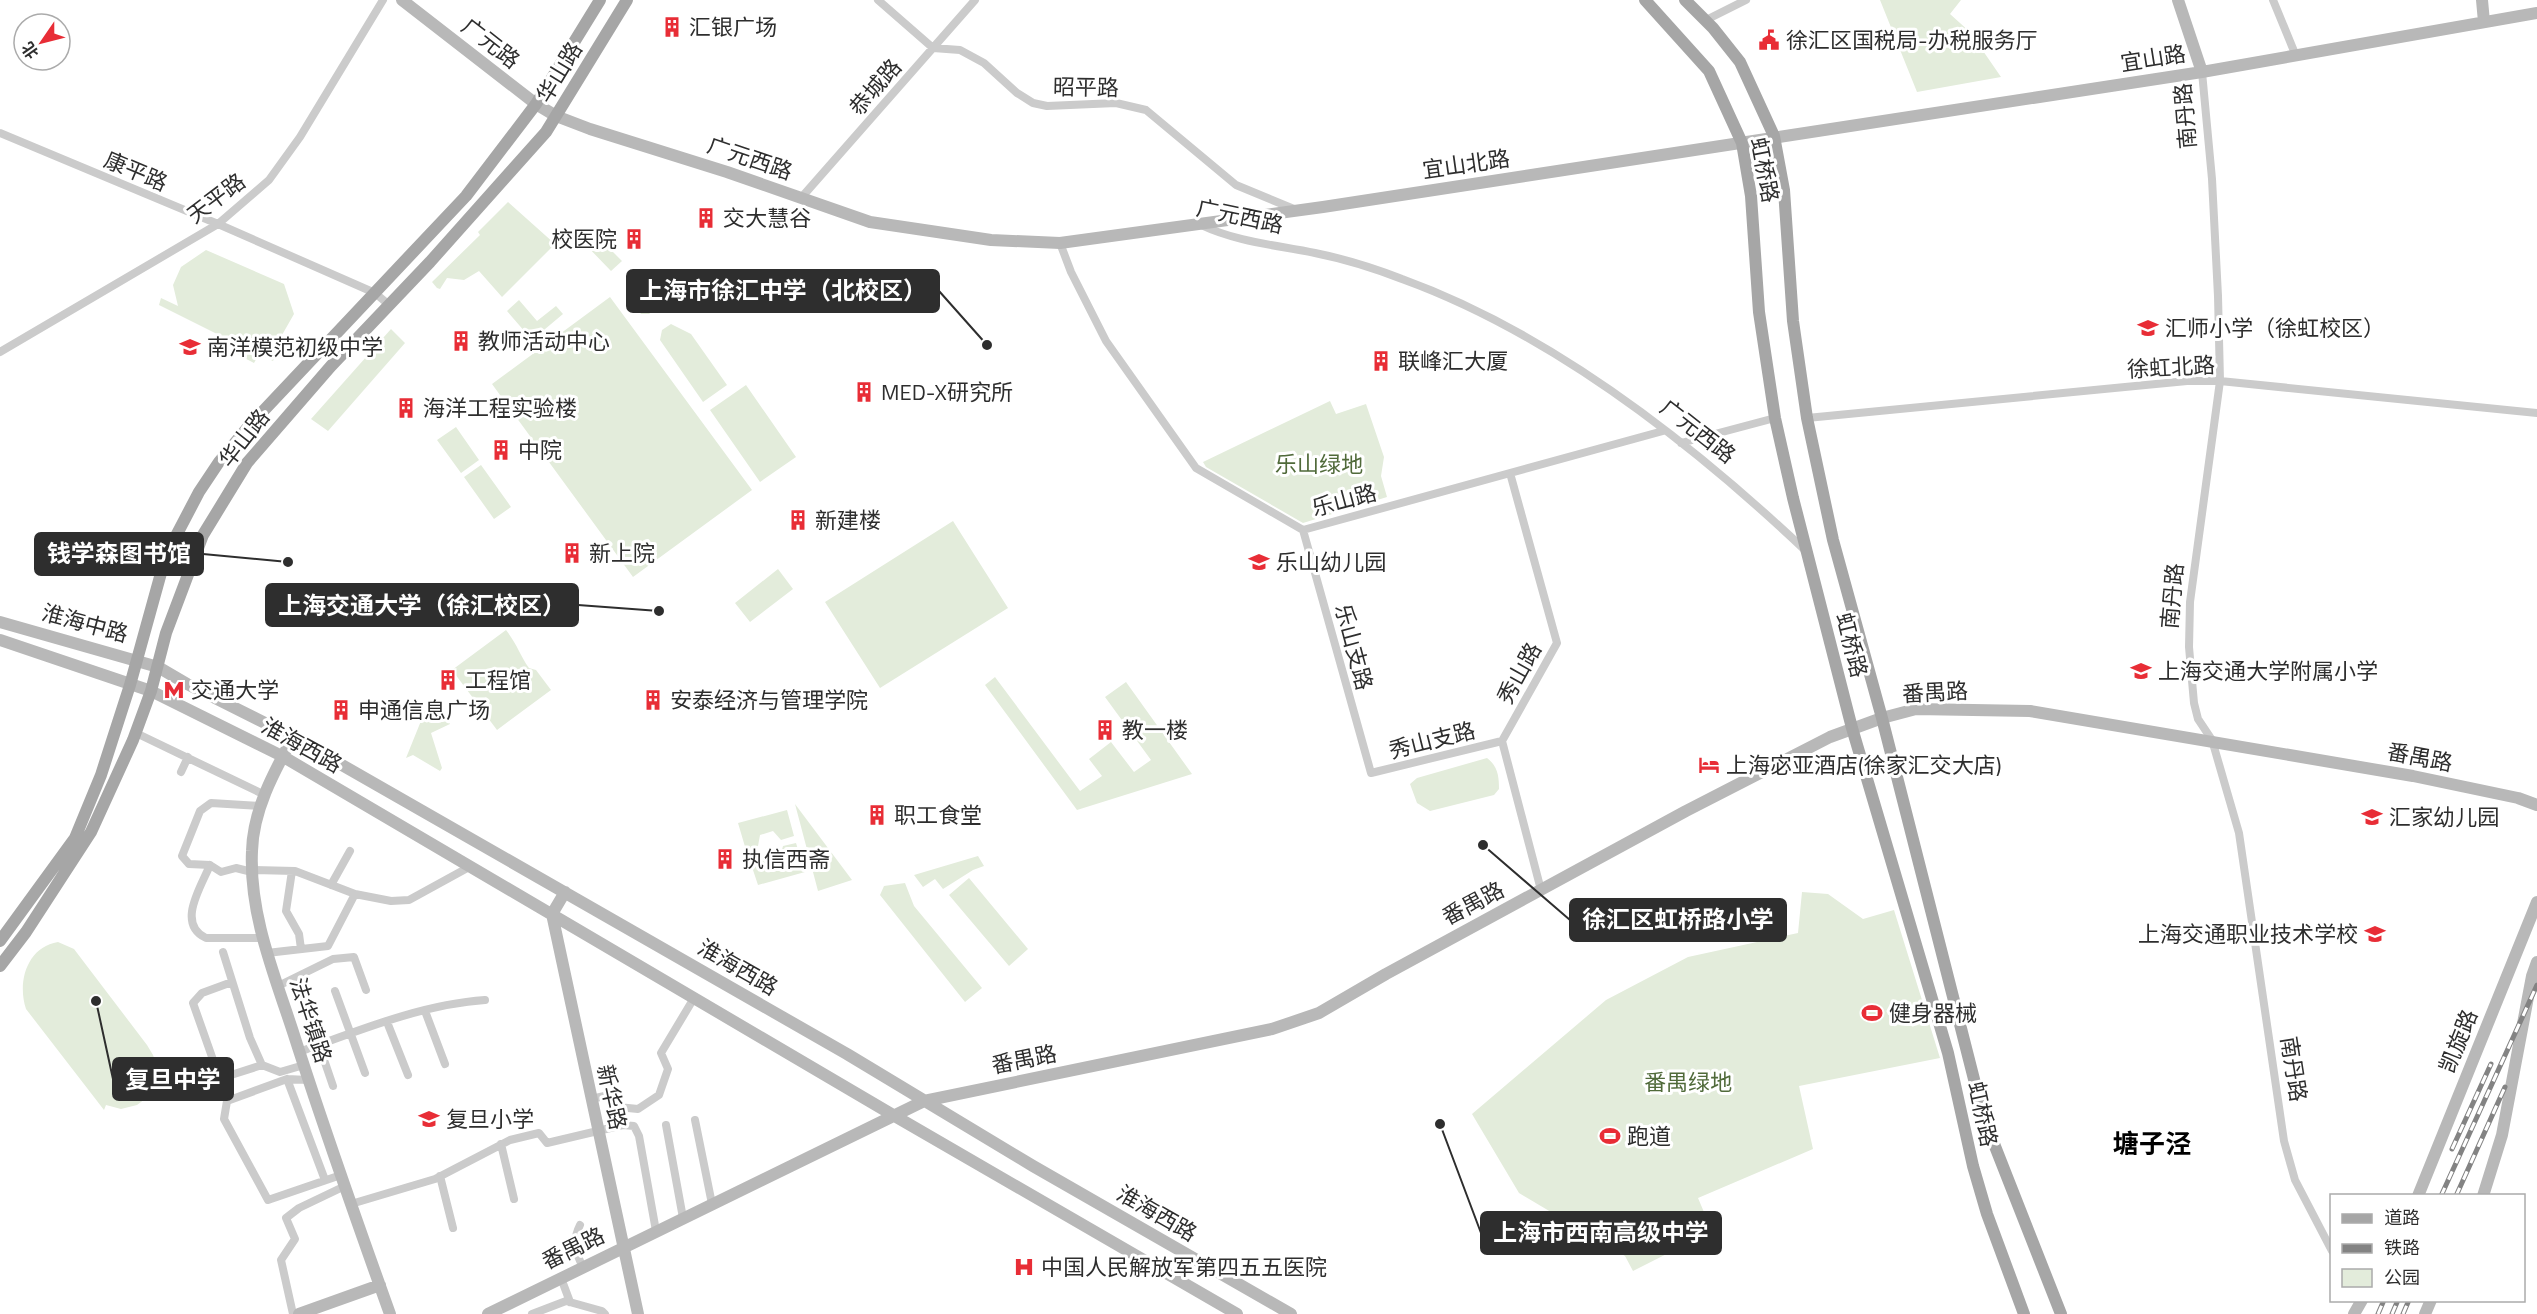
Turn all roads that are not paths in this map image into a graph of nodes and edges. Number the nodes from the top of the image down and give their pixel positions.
1 (383, 0) edge
2 (402, 0) edge
3 (600, 0) edge
4 (627, 0) edge
5 (878, 0) edge
6 (975, 0) edge
7 (1645, 0) edge
8 (1685, 0) edge
9 (1746, 0) edge
10 (2178, 0) edge
11 (2273, 0) edge
12 (2482, 0) edge
13 (2537, 13) edge
14 (1706, 20) junction
15 (2484, 22) junction
16 (933, 48) junction
17 (2296, 56) junction
18 (2202, 72) junction
19 (536, 104) junction
20 (556, 116) junction
21 (0, 134) edge
22 (1774, 136) junction
23 (1742, 143) junction
24 (801, 198) junction
25 (1296, 210) junction
26 (1196, 223) junction
27 (218, 224) junction
28 (1060, 243) junction
29 (375, 293) junction
30 (388, 304) junction
31 (0, 352) edge
32 (2220, 381) junction
33 (2537, 413) edge
34 (1775, 418) junction
35 (1806, 418) junction
36 (1663, 431) junction
37 (1680, 444) junction
38 (1510, 473) junction
39 (1303, 530) junction
40 (1807, 552) junction
41 (0, 622) edge
42 (0, 640) edge
43 (137, 659) junction
44 (158, 667) junction
45 (130, 685) junction
46 (151, 691) junction
47 (1882, 718) junction
48 (1852, 728) junction
49 (136, 733) junction
50 (293, 737) junction
51 (2212, 740) junction
52 (1502, 741) junction
53 (282, 756) junction
54 (188, 758) junction
55 (181, 772) dead end
56 (1371, 773) joint
57 (263, 800) junction
58 (2537, 805) edge
59 (350, 850) dead end
60 (210, 865) junction
61 (471, 866) junction
62 (252, 871) junction
63 (292, 871) junction
64 (331, 885) junction
65 (1541, 890) junction
66 (565, 892) junction
67 (355, 894) junction
68 (2537, 902) edge
69 (552, 914) junction
70 (263, 938) junction
71 (0, 941) edge
72 (301, 949) junction
73 (223, 952) dead end
74 (267, 953) junction
75 (2537, 962) edge
76 (0, 966) edge
77 (232, 982) junction
78 (278, 986) junction
79 (366, 990) dead end
80 (335, 991) dead end
81 (694, 998) junction
82 (485, 1000) dead end
83 (425, 1011) junction
84 (387, 1022) junction
85 (350, 1034) junction
86 (319, 1045) junction
87 (299, 1052) junction
88 (446, 1064) dead end
89 (262, 1065) junction
90 (304, 1065) junction
91 (365, 1073) dead end
92 (408, 1075) dead end
93 (287, 1079) junction
94 (308, 1080) junction
95 (333, 1086) dead end
96 (591, 1099) junction
97 (924, 1101) junction
98 (893, 1115) junction
99 (695, 1120) dead end
100 (323, 1125) junction
101 (666, 1125) dead end
102 (598, 1131) junction
103 (307, 1132) junction
104 (501, 1144) junction
105 (440, 1176) junction
106 (325, 1180) junction
107 (343, 1180) junction
108 (2419, 1194) edge
109 (2484, 1194) edge
110 (514, 1199) dead end
111 (351, 1204) junction
112 (712, 1204) junction
113 (683, 1218) junction
114 (580, 1226) dead end
115 (453, 1228) dead end
116 (656, 1231) junction
117 (623, 1247) junction
118 (2330, 1249) edge
119 (582, 1267) junction
120 (561, 1278) junction
121 (380, 1285) junction
122 (570, 1302) junction
123 (506, 1310) edge
124 (293, 1314) edge
125 (299, 1314) edge
126 (390, 1314) edge
127 (488, 1314) edge
128 (532, 1314) edge
129 (605, 1314) edge
130 (638, 1314) edge
131 (1237, 1314) edge
132 (1291, 1314) edge
133 (2024, 1314) edge
134 (2061, 1314) edge

1 - 27 street, 天平路
2 - 19 street, 广元路
3 - 19 main road, 华山路
4 - 20 main road, 华山路
5 - 16 street
6 - 16 street, 恭城路
7 - 23 main road, 虹桥路
8 - 14 main road, 虹桥路
9 - 14 street
10 - 18 street, 南丹路
11 - 17 street
12 - 15 street
13 - 15 street, 宜山路
14 - 22 main road, 虹桥路
15 - 17 street, 宜山路
16 - 24 street, 恭城路
16 - 25 street, 昭平路
17 - 18 street, 宜山路
18 - 22 street, 宜山路
18 - 32 street, 南丹路
19 - 20 street, 广元路
19 - 29 main road, 华山路
20 - 24 street, 广元西路
20 - 30 main road, 华山路
21 - 27 street, 康平路
22 - 23 street, 宜山路
22 - 35 main road, 虹桥路
23 - 25 street, 宜山北路
23 - 34 main road, 虹桥路
24 - 28 street, 广元西路
25 - 26 street, 宜山北路
26 - 28 street, 广元西路
26 - 36 street, 广元西路
27 - 29 street, 康平路
27 - 31 street, 天平路
28 - 39 street, 乐山路
29 - 30 street, 康平路
29 - 43 main road, 华山路
30 - 44 main road, 华山路
32 - 33 street, 徐虹北路
32 - 35 street, 徐虹北路
32 - 51 street, 南丹路
34 - 37 street
34 - 40 main road, 虹桥路
35 - 47 main road, 虹桥路
36 - 37 street, 广元西路
36 - 38 street, 乐山路
37 - 40 street, 广元西路
38 - 39 street, 乐山路
38 - 52 street, 秀山路
39 - 56 street, 乐山支路
40 - 48 main road, 虹桥路
41 - 43 street, 淮海中路
42 - 45 street, 淮海中路
43 - 44 street, 淮海中路
43 - 45 main road, 华山路
44 - 46 main road, 华山路
44 - 50 street, 淮海西路
45 - 46 street, 淮海中路
45 - 71 main road, 华山路
46 - 49 main road, 华山路
46 - 53 street, 淮海西路
47 - 48 street, 番禺路
47 - 51 street, 番禺路
47 - 134 main road, 虹桥路
48 - 65 street, 番禺路
48 - 133 main road, 虹桥路
49 - 54 street
49 - 76 main road, 华山路
50 - 53 street, 法华镇路
50 - 66 street, 淮海西路
51 - 58 street, 番禺路
51 - 118 street, 南丹路
52 - 56 street, 秀山支路
52 - 65 street
53 - 57 street, 法华镇路
53 - 61 street, 淮海西路
54 - 55 street
54 - 57 street
57 - 60 street
57 - 62 street, 法华镇路
59 - 64 street
60 - 62 street
60 - 70 street
61 - 67 street
61 - 69 street, 淮海西路
62 - 63 street
62 - 70 street, 法华镇路
63 - 64 street
63 - 72 street
64 - 67 street
65 - 97 street, 番禺路
66 - 69 street
66 - 97 street, 淮海西路
67 - 72 street
68 - 108 street, 凯旋路
69 - 81 street, 淮海西路
69 - 96 street, 新华路
70 - 74 street, 法华镇路
72 - 74 street
73 - 77 street
74 - 78 street, 法华镇路
75 - 109 street
77 - 89 street
77 - 89 street
78 - 79 street
78 - 87 street, 法华镇路
80 - 85 street
81 - 96 street
81 - 98 street, 淮海西路
82 - 83 street
83 - 84 street
83 - 88 street
84 - 85 street
84 - 92 street
85 - 86 street
85 - 91 street
86 - 87 street
86 - 95 street
87 - 90 street, 法华镇路
89 - 90 street
90 - 94 street, 法华镇路
93 - 94 street
93 - 103 street
93 - 106 street
94 - 100 street, 法华镇路
96 - 102 street, 新华路
97 - 98 street, 番禺路
97 - 132 street, 淮海西路
98 - 112 street, 番禺路
98 - 131 street, 淮海西路
99 - 112 street
100 - 103 street
100 - 107 street, 法华镇路
101 - 113 street
102 - 104 street
102 - 116 street
102 - 117 street, 新华路
103 - 106 street
104 - 105 street
104 - 110 street
105 - 111 street
105 - 115 street
106 - 107 street
107 - 111 street, 法华镇路
107 - 124 street
111 - 121 street, 法华镇路
112 - 113 street, 番禺路
113 - 116 street, 番禺路
114 - 119 street
116 - 117 street, 番禺路
117 - 119 street, 番禺路
117 - 130 street, 新华路
119 - 120 street, 番禺路
120 - 122 street
120 - 123 street, 番禺路
121 - 125 street
121 - 126 street, 法华镇路
122 - 128 street
122 - 129 street
123 - 127 street, 番禺路

